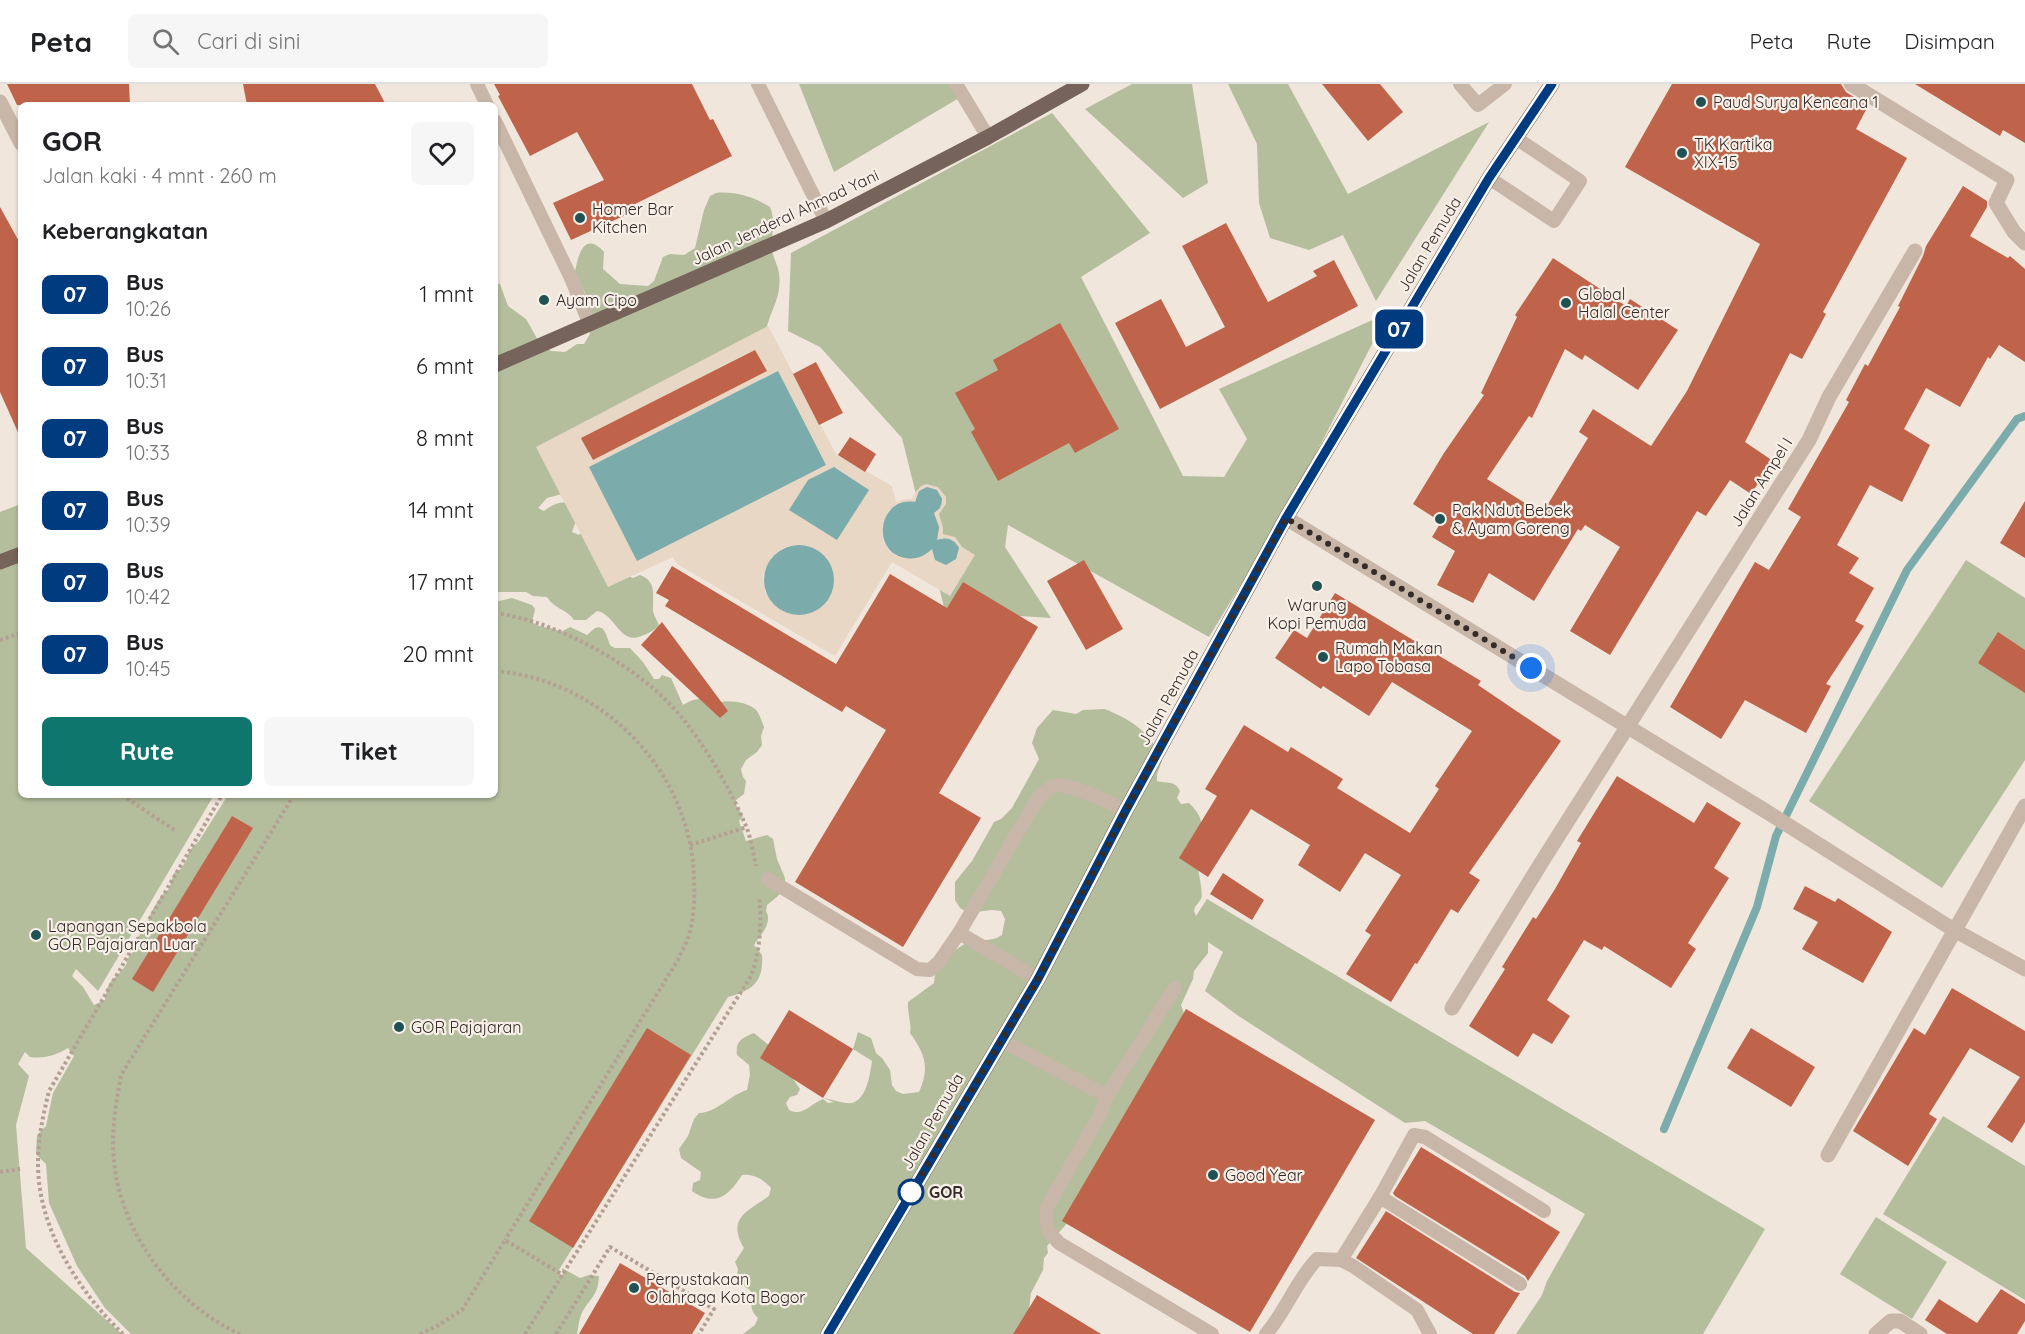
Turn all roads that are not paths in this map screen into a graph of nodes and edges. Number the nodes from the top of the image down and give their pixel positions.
1 (477, 84) edge
2 (758, 84) edge
3 (956, 84) edge
4 (1082, 84) edge
5 (1460, 84) edge
6 (1505, 84) edge
7 (1552, 84) edge
8 (1851, 84) edge
9 (0, 102) edge
10 (486, 102) edge
11 (498, 127) edge
12 (18, 137) edge
13 (988, 137) junction
14 (1516, 138) junction
15 (1489, 178) junction
16 (826, 221) junction
17 (2025, 243) edge
18 (1915, 251) dead end
19 (590, 325) junction
20 (498, 363) edge
21 (1286, 518) junction
22 (18, 555) edge
23 (0, 562) edge
24 (1629, 727) junction
25 (2025, 806) edge
26 (1126, 810) junction
27 (762, 875) road end
28 (1954, 930) junction
29 (959, 933) junction
30 (2025, 969) edge
31 (1038, 979) junction
32 (1175, 988) dead end
33 (1452, 1008) dead end
34 (1000, 1040) junction
35 (1107, 1096) junction
36 (1828, 1155) dead end
37 (1380, 1197) junction
38 (1544, 1211) dead end
39 (1341, 1260) junction
40 (1520, 1284) dead end
41 (828, 1334) edge
42 (1212, 1334) edge
43 (1266, 1334) edge
44 (1430, 1334) edge
45 (1876, 1334) edge
46 (1920, 1334) edge

1 - 10 lane
2 - 16 lane
3 - 13 lane
4 - 13 main road, Jalan Jenderal Ahmad Yani
5 - 6 lane
7 - 14 main road, Jalan Pemuda
8 - 17 street
9 - 12 street
11 - 19 lane
13 - 16 main road, Jalan Jenderal Ahmad Yani
14 - 15 main road, Jalan Pemuda
14 - 15 lane
15 - 21 main road, Jalan Pemuda
16 - 19 main road, Jalan Jenderal Ahmad Yani
18 - 24 street, Jalan Ampel I
19 - 20 main road, Jalan Jenderal Ahmad Yani
21 - 24 street
21 - 26 main road, Jalan Pemuda
22 - 23 main road
24 - 28 street
24 - 33 street, Jalan Ampel I
25 - 28 street
26 - 29 lane
26 - 31 main road, Jalan Pemuda
27 - 29 lane
28 - 30 street
28 - 36 street
29 - 31 lane
31 - 34 main road, Jalan Pemuda
32 - 35 lane
34 - 35 lane
34 - 41 main road, Jalan Pemuda
35 - 42 lane
37 - 38 lane
37 - 39 lane
37 - 40 lane
39 - 43 lane
39 - 44 lane
45 - 46 street

